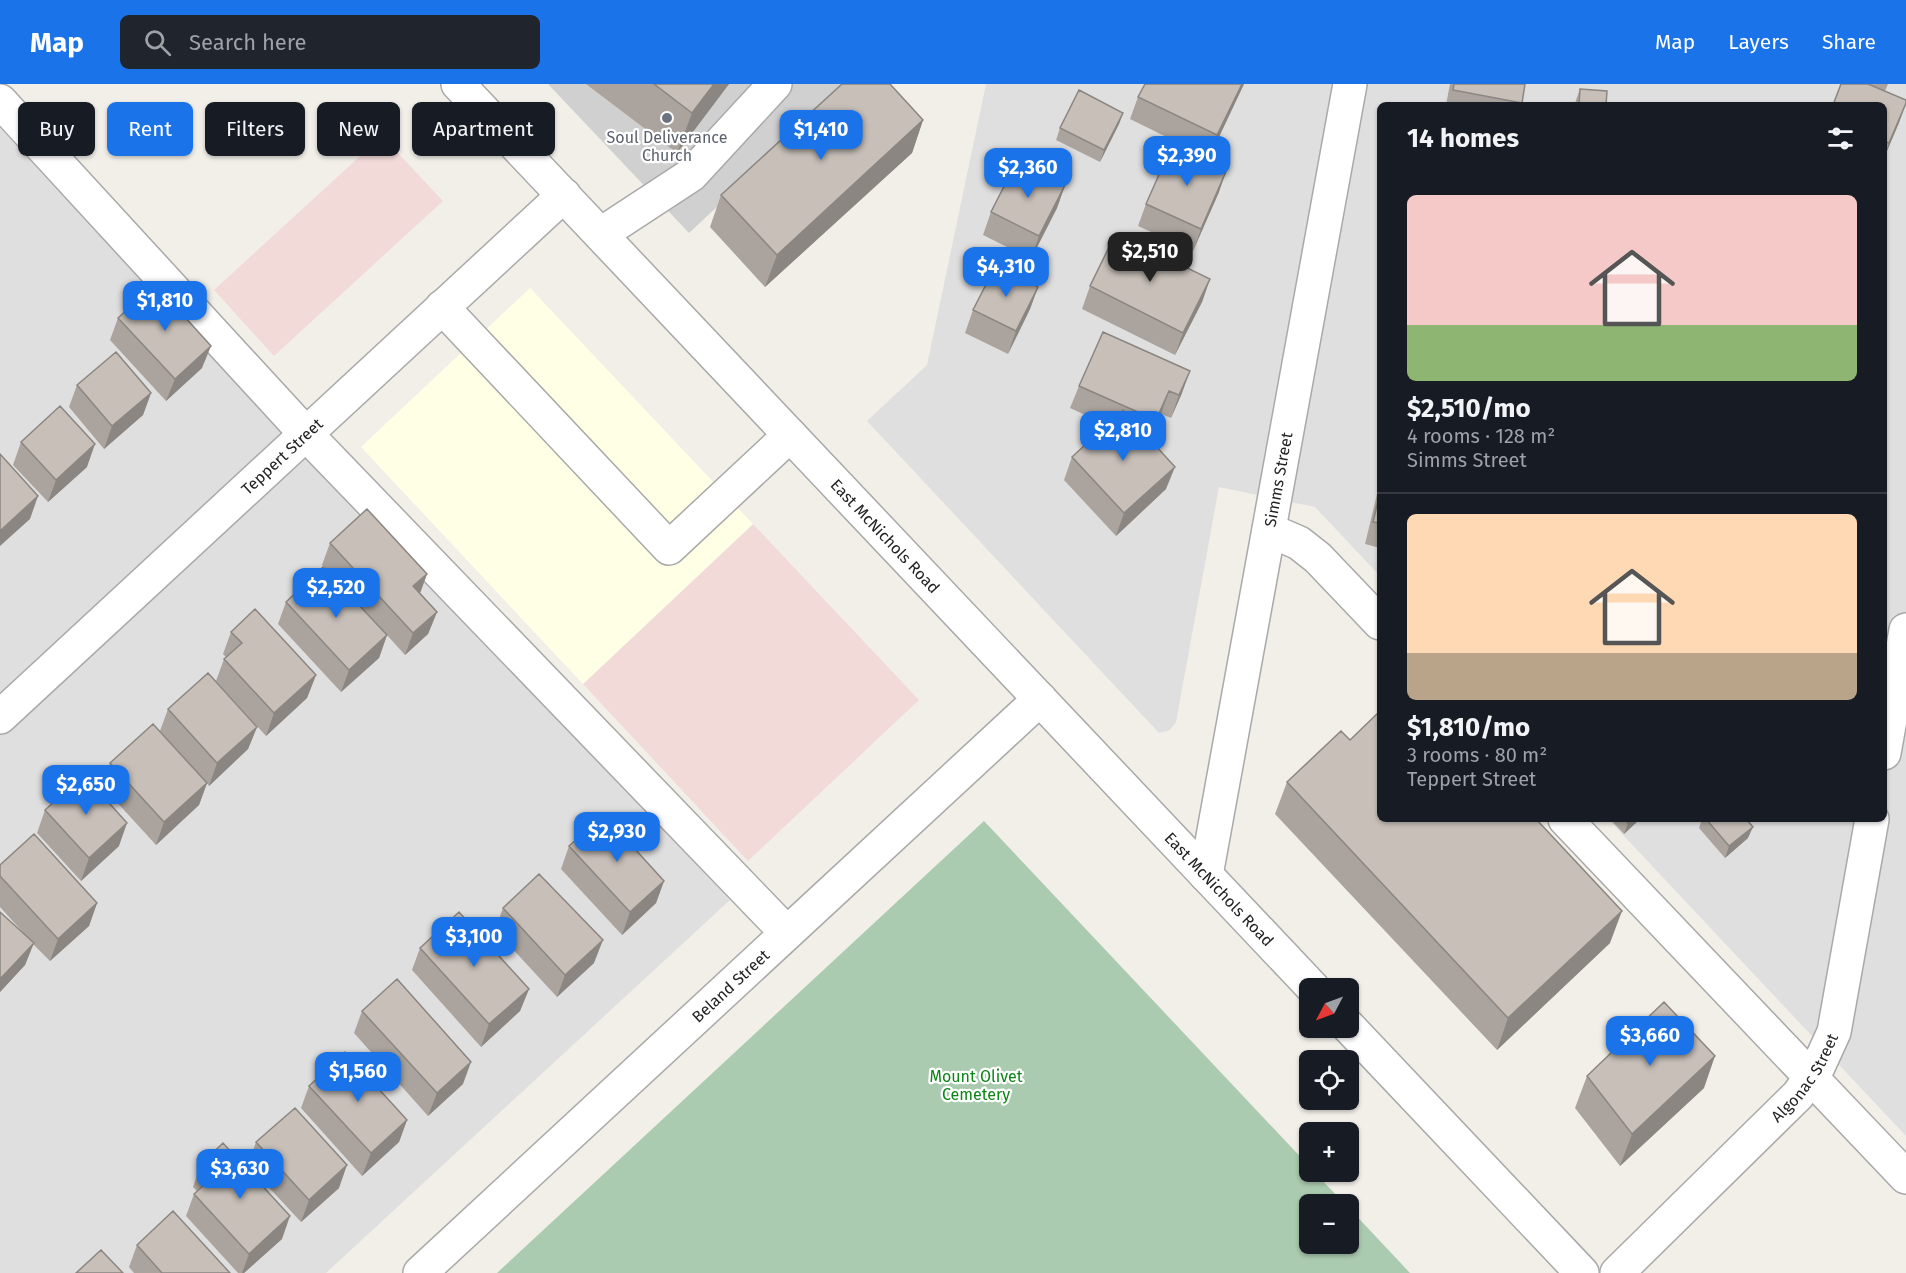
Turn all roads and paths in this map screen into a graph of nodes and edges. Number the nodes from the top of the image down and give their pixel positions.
1 (458, 84) edge
2 (775, 84) edge
3 (1350, 84) edge
4 (0, 101) edge
5 (564, 195) junction
6 (601, 234) junction
7 (442, 307) junction
8 (306, 434) junction
9 (790, 435) junction
10 (1269, 530) junction
11 (1377, 620) edge
12 (1906, 630) edge
13 (1040, 699) junction
14 (0, 717) edge
15 (1887, 736) edge
16 (1568, 822) edge
17 (1871, 822) edge
18 (1206, 875) junction
19 (787, 933) junction
20 (1304, 978) edge
21 (1359, 1038) edge
22 (1810, 1078) junction
23 (1906, 1177) edge
24 (420, 1273) edge
25 (1582, 1273) edge
26 (1617, 1273) edge

1 - 5 street, East McNichols Road
2 - 6 street
3 - 10 street, Simms Street
4 - 8 street
5 - 6 street, East McNichols Road
5 - 7 street, Teppert Street
6 - 9 street, East McNichols Road
7 - 8 street, Teppert Street
7 - 9 street
8 - 14 street, Teppert Street
8 - 19 street
9 - 13 street, East McNichols Road
10 - 11 street
10 - 18 street, Simms Street
12 - 15 street
13 - 18 street, East McNichols Road
13 - 19 street, Beland Street
16 - 22 street
17 - 22 street, Algonac Street
18 - 20 street, East McNichols Road
19 - 24 street, Beland Street
21 - 25 street
22 - 23 street
22 - 26 street, Algonac Street

